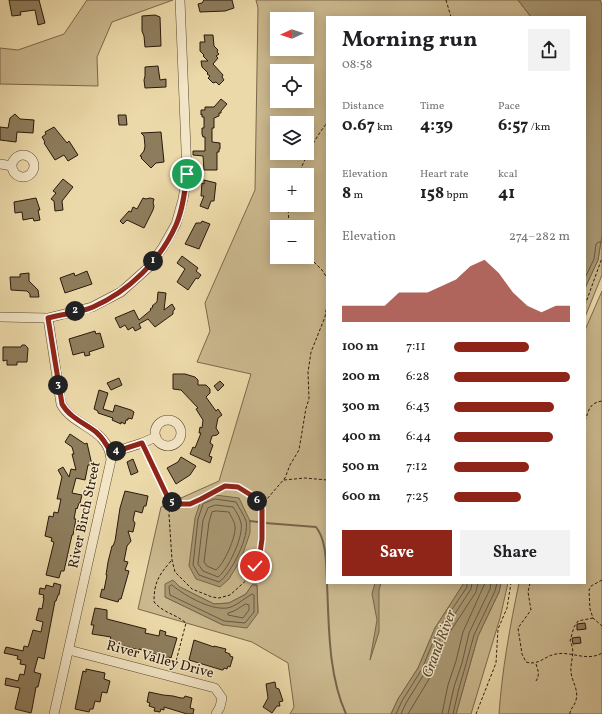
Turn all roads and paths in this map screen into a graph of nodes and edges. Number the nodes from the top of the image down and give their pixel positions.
1 (180, 0) edge
2 (446, 0) edge
3 (451, 16) edge
4 (326, 124) edge
5 (0, 164) edge
6 (12, 166) dead end
7 (301, 168) edge
8 (602, 258) edge
9 (314, 262) edge
10 (326, 276) edge
11 (586, 302) edge
12 (326, 310) edge
13 (0, 317) edge
14 (48, 318) junction
15 (602, 401) edge
16 (586, 418) edge
17 (156, 437) dead end
18 (142, 443) junction
19 (111, 453) junction
20 (283, 480) junction
21 (326, 480) edge
22 (170, 502) junction
23 (261, 506) junction
24 (172, 560) junction
25 (602, 580) edge
26 (511, 584) edge
27 (530, 584) edge
28 (593, 618) junction
29 (602, 626) edge
30 (69, 650) junction
31 (602, 653) edge
32 (573, 654) junction
33 (535, 663) junction
34 (172, 676) junction
35 (536, 681) dead end
36 (54, 714) edge
37 (216, 714) edge
38 (476, 714) edge
39 (570, 714) edge

1 - 14 street
2 - 3 path
4 - 7 path
5 - 6 street
8 - 11 path
9 - 10 path
12 - 20 path
13 - 14 street
14 - 19 street, River Birch Street
15 - 16 path
17 - 18 street
18 - 19 street
18 - 22 path
19 - 30 street, River Birch Street
20 - 21 path
20 - 23 path
22 - 23 path
22 - 24 path
23 - 24 path
24 - 34 path
25 - 28 path
26 - 38 path
27 - 33 path
28 - 29 path
28 - 32 path
30 - 34 street, River Valley Drive
30 - 36 street, River Birch Street
31 - 32 path
32 - 33 path
32 - 39 path
33 - 35 path
34 - 37 street, River Valley Drive

